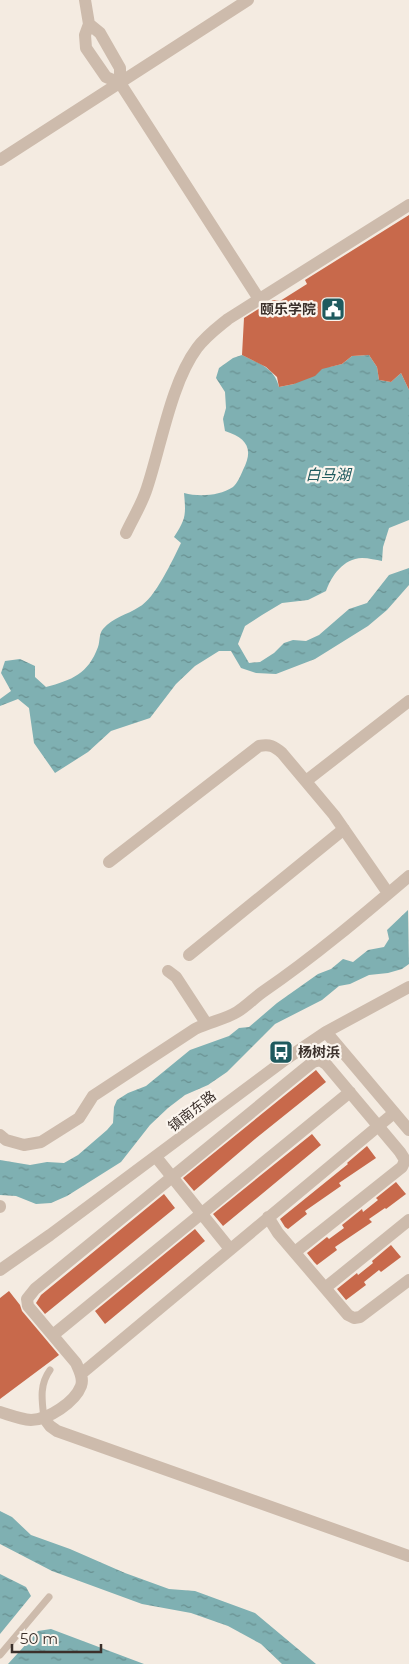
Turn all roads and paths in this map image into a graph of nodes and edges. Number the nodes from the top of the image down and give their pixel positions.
1 (85, 0) edge
2 (248, 0) edge
3 (90, 24) junction
4 (110, 51) junction
5 (94, 60) junction
6 (120, 83) junction
7 (0, 160) edge
8 (409, 205) edge
9 (258, 299) junction
10 (126, 533) dead end
11 (409, 701) edge
12 (306, 781) junction
13 (344, 829) junction
14 (109, 862) dead end
15 (409, 876) edge
16 (388, 893) junction
17 (188, 955) dead end
18 (168, 971) dead end
19 (409, 986) edge
20 (206, 1023) junction
21 (326, 1032) junction
22 (350, 1092) junction
23 (394, 1113) junction
24 (378, 1126) junction
25 (409, 1130) edge
26 (0, 1135) edge
27 (156, 1157) junction
28 (406, 1167) edge
29 (172, 1177) junction
30 (202, 1213) junction
31 (268, 1217) junction
32 (409, 1220) edge
33 (230, 1249) junction
34 (295, 1252) junction
35 (0, 1270) edge
36 (409, 1280) edge
37 (326, 1288) junction
38 (53, 1335) junction
39 (50, 1370) dead end
40 (81, 1374) junction
41 (0, 1412) edge
42 (44, 1418) junction
43 (409, 1556) edge
44 (49, 1597) dead end
45 (0, 1655) edge

1 - 3 street
2 - 6 street
3 - 4 street
3 - 5 street
4 - 5 street
4 - 6 street
5 - 6 street
6 - 7 street
6 - 9 street
8 - 9 street
9 - 10 street
11 - 12 street
12 - 13 street
12 - 14 street
13 - 16 street
13 - 17 street
15 - 16 street
16 - 20 street
18 - 20 street
19 - 21 street, 镇南东路
20 - 26 street
21 - 23 street
21 - 27 street, 镇南东路
22 - 24 street
22 - 29 street
22 - 30 street
23 - 24 street
23 - 25 street
24 - 28 street
24 - 31 street
27 - 29 street
27 - 35 street, 镇南东路
28 - 34 street
29 - 30 street
29 - 38 street
30 - 33 street
30 - 38 street
31 - 33 street
31 - 34 street
32 - 37 street
33 - 40 street
34 - 37 street
36 - 37 street
38 - 40 street
39 - 42 lane
40 - 42 street
41 - 42 street
42 - 43 street
44 - 45 lane

